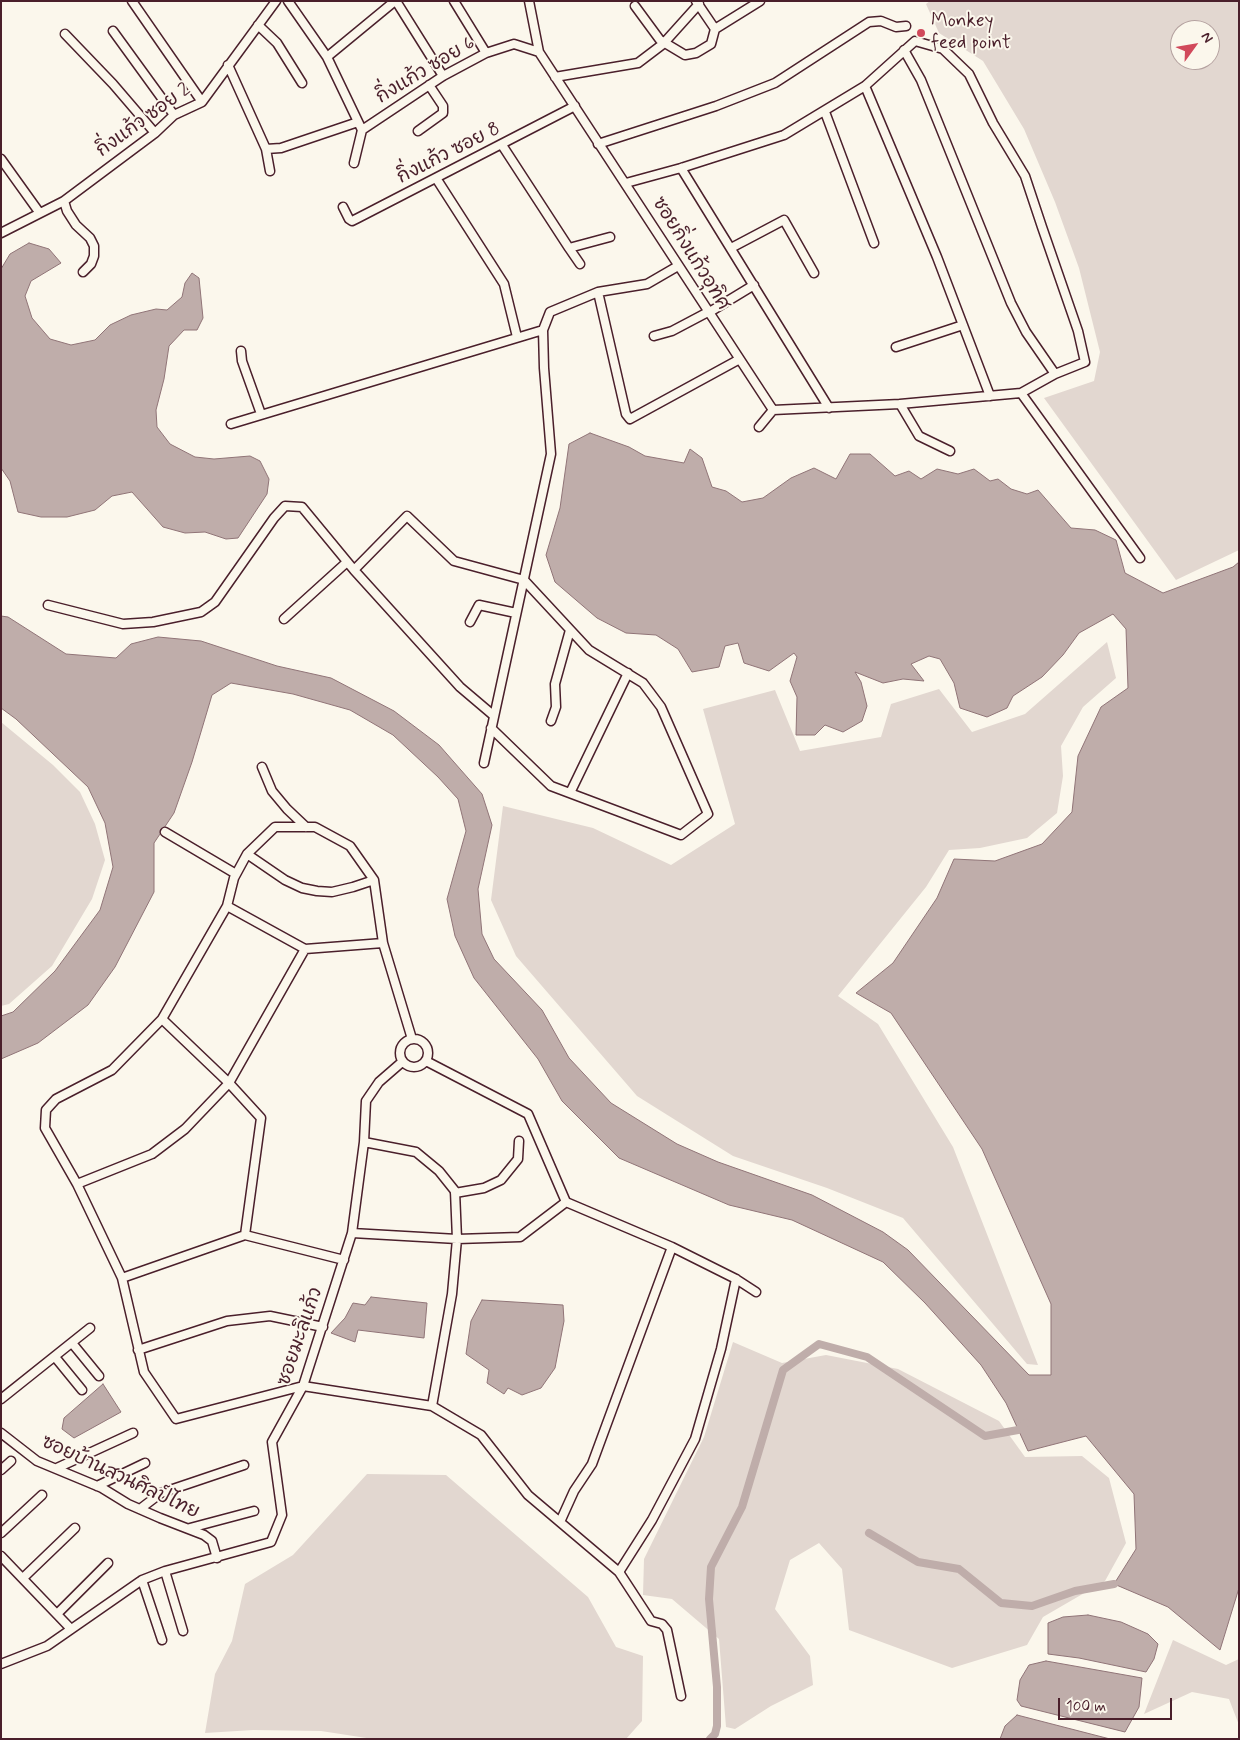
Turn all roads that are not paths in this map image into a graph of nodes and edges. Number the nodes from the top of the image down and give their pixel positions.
1 (132, 1) edge
2 (276, 1) edge
3 (288, 1) edge
4 (396, 1) edge
5 (454, 1) edge
6 (528, 1) edge
7 (760, 1) edge
8 (697, 3) edge
9 (635, 6) dead end
10 (258, 25) junction
11 (906, 26) dead end
12 (715, 29) junction
13 (113, 31) dead end
14 (65, 34) dead end
15 (664, 43) junction
16 (904, 50) junction
17 (539, 52) junction
18 (486, 53) junction
19 (327, 57) junction
20 (228, 65) junction
21 (443, 76) junction
22 (555, 77) junction
23 (302, 83) dead end
24 (429, 84) junction
25 (865, 86) junction
26 (202, 102) junction
27 (574, 106) junction
28 (825, 112) junction
29 (174, 115) junction
30 (360, 126) junction
31 (418, 131) dead end
32 (155, 133) junction
33 (598, 144) junction
34 (502, 145) junction
35 (266, 149) junction
36 (1, 159) edge
37 (354, 163) dead end
38 (682, 168) junction
39 (270, 171) dead end
40 (436, 178) junction
41 (626, 183) junction
42 (64, 201) junction
43 (343, 207) dead end
44 (39, 212) junction
45 (1, 233) edge
46 (610, 237) dead end
47 (874, 243) dead end
48 (569, 248) junction
49 (731, 248) junction
50 (580, 264) dead end
51 (678, 266) junction
52 (82, 272) dead end
53 (814, 273) dead end
54 (754, 284) junction
55 (598, 292) junction
56 (708, 312) junction
57 (963, 325) junction
58 (543, 330) junction
59 (654, 336) dead end
60 (517, 337) junction
61 (896, 347) dead end
62 (241, 351) dead end
63 (738, 360) junction
64 (1055, 374) junction
65 (1021, 393) junction
66 (990, 396) junction
67 (900, 404) junction
68 (828, 408) junction
69 (773, 410) junction
70 (261, 414) junction
71 (230, 424) dead end
72 (759, 427) dead end
73 (950, 451) dead end
74 (1140, 558) dead end
75 (346, 562) junction
76 (354, 570) junction
77 (524, 580) junction
78 (48, 605) dead end
79 (516, 613) junction
80 (284, 619) dead end
81 (470, 622) dead end
82 (570, 630) junction
83 (628, 673) junction
84 (493, 715) junction
85 (551, 722) dead end
86 (491, 728) junction
87 (484, 763) dead end
88 (262, 767) dead end
89 (570, 793) junction
90 (306, 827) junction
91 (165, 832) dead end
92 (246, 854) junction
93 (236, 874) junction
94 (374, 880) junction
95 (227, 906) junction
96 (383, 944) junction
97 (305, 949) junction
98 (162, 1019) junction
99 (412, 1039) junction
100 (426, 1061) junction
101 (402, 1062) junction
102 (229, 1083) junction
103 (519, 1141) dead end
104 (364, 1142) junction
105 (77, 1184) junction
106 (456, 1192) junction
107 (566, 1202) junction
108 (352, 1233) junction
109 (245, 1234) junction
110 (457, 1239) junction
111 (672, 1247) junction
112 (344, 1260) junction
113 (122, 1278) junction
114 (736, 1279) junction
115 (756, 1292) dead end
116 (322, 1327) junction
117 (90, 1328) dead end
118 (72, 1343) junction
119 (138, 1350) junction
120 (55, 1356) junction
121 (99, 1376) dead end
122 (304, 1386) junction
123 (82, 1390) dead end
124 (1, 1399) edge
125 (432, 1406) junction
126 (1, 1433) edge
127 (133, 1434) dead end
128 (11, 1461) dead end
129 (146, 1463) dead end
130 (244, 1465) dead end
131 (57, 1468) junction
132 (1, 1470) edge
133 (97, 1486) junction
134 (42, 1495) dead end
135 (140, 1510) junction
136 (254, 1510) dead end
137 (560, 1522) junction
138 (75, 1528) dead end
139 (190, 1528) junction
140 (1, 1533) edge
141 (1, 1556) edge
142 (217, 1558) junction
143 (108, 1563) dead end
144 (165, 1571) junction
145 (619, 1572) junction
146 (23, 1578) junction
147 (142, 1580) junction
148 (57, 1614) junction
149 (72, 1629) junction
150 (183, 1631) dead end
151 (162, 1640) dead end
152 (1, 1664) edge
153 (681, 1696) dead end

1 - 26 street
2 - 10 street, กิ่งแก้ว ซอย 2
3 - 19 street
4 - 19 street
4 - 21 street
5 - 18 street
6 - 17 street, ซอยกิ่งแก้วอุทิศ
7 - 12 street
8 - 12 street
8 - 15 street
9 - 15 street
10 - 20 street, กิ่งแก้ว ซอย 2
10 - 23 street
11 - 33 street
12 - 15 street
13 - 29 street
14 - 32 street
15 - 22 street
16 - 25 street
16 - 64 street
16 - 64 street
17 - 18 street, กิ่งแก้ว ซอย 6
17 - 22 street, ซอยกิ่งแก้วอุทิศ
18 - 21 street, กิ่งแก้ว ซอย 6
19 - 30 street
20 - 26 street, กิ่งแก้ว ซอย 2
20 - 35 street
21 - 24 street, กิ่งแก้ว ซอย 6
22 - 27 street, ซอยกิ่งแก้วอุทิศ
24 - 30 street, กิ่งแก้ว ซอย 6
24 - 31 street
25 - 28 street
25 - 57 street
26 - 29 street, กิ่งแก้ว ซอย 2
27 - 33 street, ซอยกิ่งแก้วอุทิศ
27 - 34 street, กิ่งแก้ว ซอย 8
28 - 38 street
28 - 47 street
29 - 32 street, กิ่งแก้ว ซอย 2
30 - 35 street, กิ่งแก้ว ซอย 6
30 - 37 street
32 - 42 street, กิ่งแก้ว ซอย 2
33 - 41 street, ซอยกิ่งแก้วอุทิศ
34 - 40 street, กิ่งแก้ว ซอย 8
34 - 48 street
35 - 39 street
36 - 44 street
38 - 41 street
38 - 49 street
40 - 43 street, กิ่งแก้ว ซอย 8
40 - 60 street
41 - 51 street, ซอยกิ่งแก้วอุทิศ
42 - 44 street, กิ่งแก้ว ซอย 2
42 - 52 street
44 - 45 street, กิ่งแก้ว ซอย 2
46 - 48 street
48 - 50 street
49 - 53 street
49 - 54 street
51 - 55 street
51 - 56 street, ซอยกิ่งแก้วอุทิศ
54 - 56 street
54 - 68 street
55 - 58 street
55 - 63 street
56 - 59 street
56 - 63 street, ซอยกิ่งแก้วอุทิศ
57 - 61 street
57 - 66 street
58 - 60 street
58 - 77 street
60 - 70 street
62 - 70 street
63 - 69 street, ซอยกิ่งแก้วอุทิศ
64 - 65 street
65 - 66 street
65 - 74 street
66 - 67 street
67 - 68 street
67 - 73 street
68 - 69 street
69 - 72 street
70 - 71 street
75 - 76 street
75 - 78 street
75 - 80 street
76 - 77 street
76 - 84 street
77 - 79 street
77 - 82 street
79 - 81 street
79 - 84 street
82 - 83 street
82 - 85 street
83 - 89 street
83 - 89 street
84 - 86 street
86 - 87 street
86 - 89 street
88 - 90 street
90 - 92 street
90 - 94 street
91 - 93 street
92 - 93 street
92 - 94 street
93 - 95 street
94 - 96 street
95 - 97 street
95 - 98 street
96 - 97 street
96 - 99 street
97 - 102 street
98 - 102 street
98 - 105 street
99 - 100 street
99 - 101 street
100 - 101 street
100 - 107 street
101 - 104 street, ซอยมะลิแก้ว
102 - 105 street
102 - 109 street
103 - 106 street
104 - 106 street
104 - 108 street, ซอยมะลิแก้ว
105 - 113 street
106 - 110 street
107 - 110 street
107 - 111 street
108 - 110 street
108 - 112 street, ซอยมะลิแก้ว
109 - 112 street
109 - 113 street
110 - 125 street
111 - 114 street
111 - 137 street
112 - 116 street, ซอยมะลิแก้ว
113 - 119 street
114 - 115 street
114 - 145 street
116 - 119 street
116 - 122 street, ซอยมะลิแก้ว
117 - 118 street
118 - 120 street
118 - 121 street
119 - 122 street
120 - 123 street
120 - 124 street
122 - 125 street
122 - 142 street, ซอยมะลิแก้ว
125 - 137 street
126 - 131 street, ซอยบ้านสวนศิลป์ไทย
127 - 131 street
128 - 132 street
129 - 133 street
130 - 135 street
131 - 133 street, ซอยบ้านสวนศิลป์ไทย
133 - 135 street, ซอยบ้านสวนศิลป์ไทย
134 - 140 street
135 - 139 street, ซอยบ้านสวนศิลป์ไทย
136 - 139 street
137 - 145 street
138 - 146 street
139 - 142 street, ซอยบ้านสวนศิลป์ไทย
141 - 146 street
142 - 144 street, ซอยมะลิแก้ว
143 - 148 street
144 - 147 street, ซอยมะลิแก้ว
144 - 150 street
145 - 153 street
146 - 148 street
147 - 149 street, ซอยมะลิแก้ว
147 - 151 street
148 - 149 street
149 - 152 street, ซอยมะลิแก้ว

